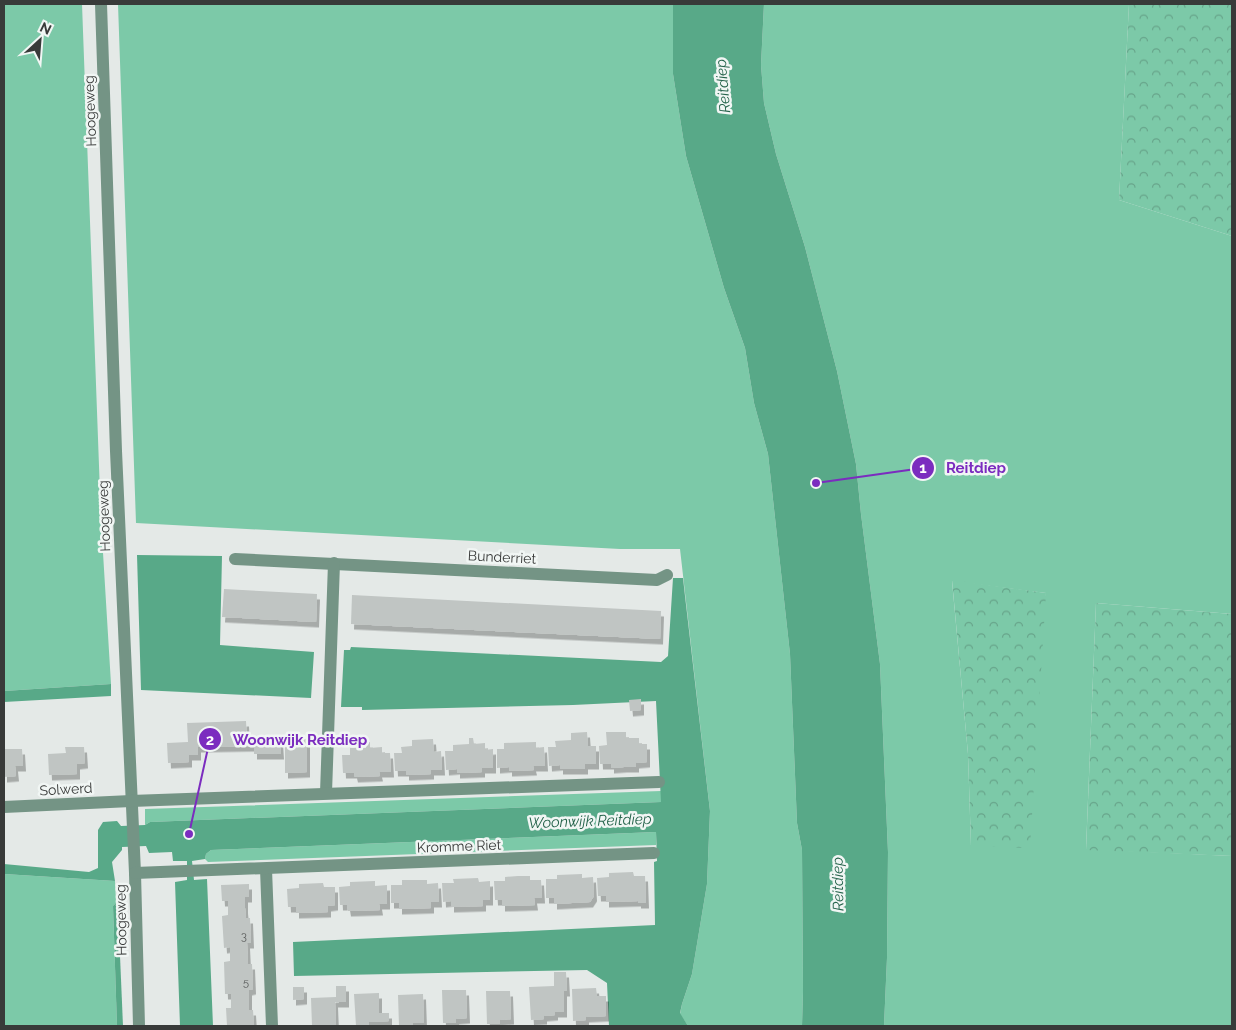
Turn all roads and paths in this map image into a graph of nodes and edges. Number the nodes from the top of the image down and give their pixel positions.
1 (101, 4) edge
2 (235, 559) dead end
3 (334, 563) junction
4 (667, 575) dead end
5 (659, 782) dead end
6 (326, 793) junction
7 (131, 801) junction
8 (4, 807) edge
9 (654, 853) dead end
10 (266, 869) junction
11 (135, 873) junction
12 (139, 1026) edge
13 (272, 1026) edge

1 - 7 street, Hoogeweg
2 - 3 street, Bunderriet
3 - 4 street, Bunderriet
3 - 6 street
5 - 6 street
6 - 7 street
7 - 8 street, Solwerd
7 - 11 street, Hoogeweg
9 - 10 street, Kromme Riet
10 - 11 street, Kromme Riet
10 - 13 street
11 - 12 street, Hoogeweg

